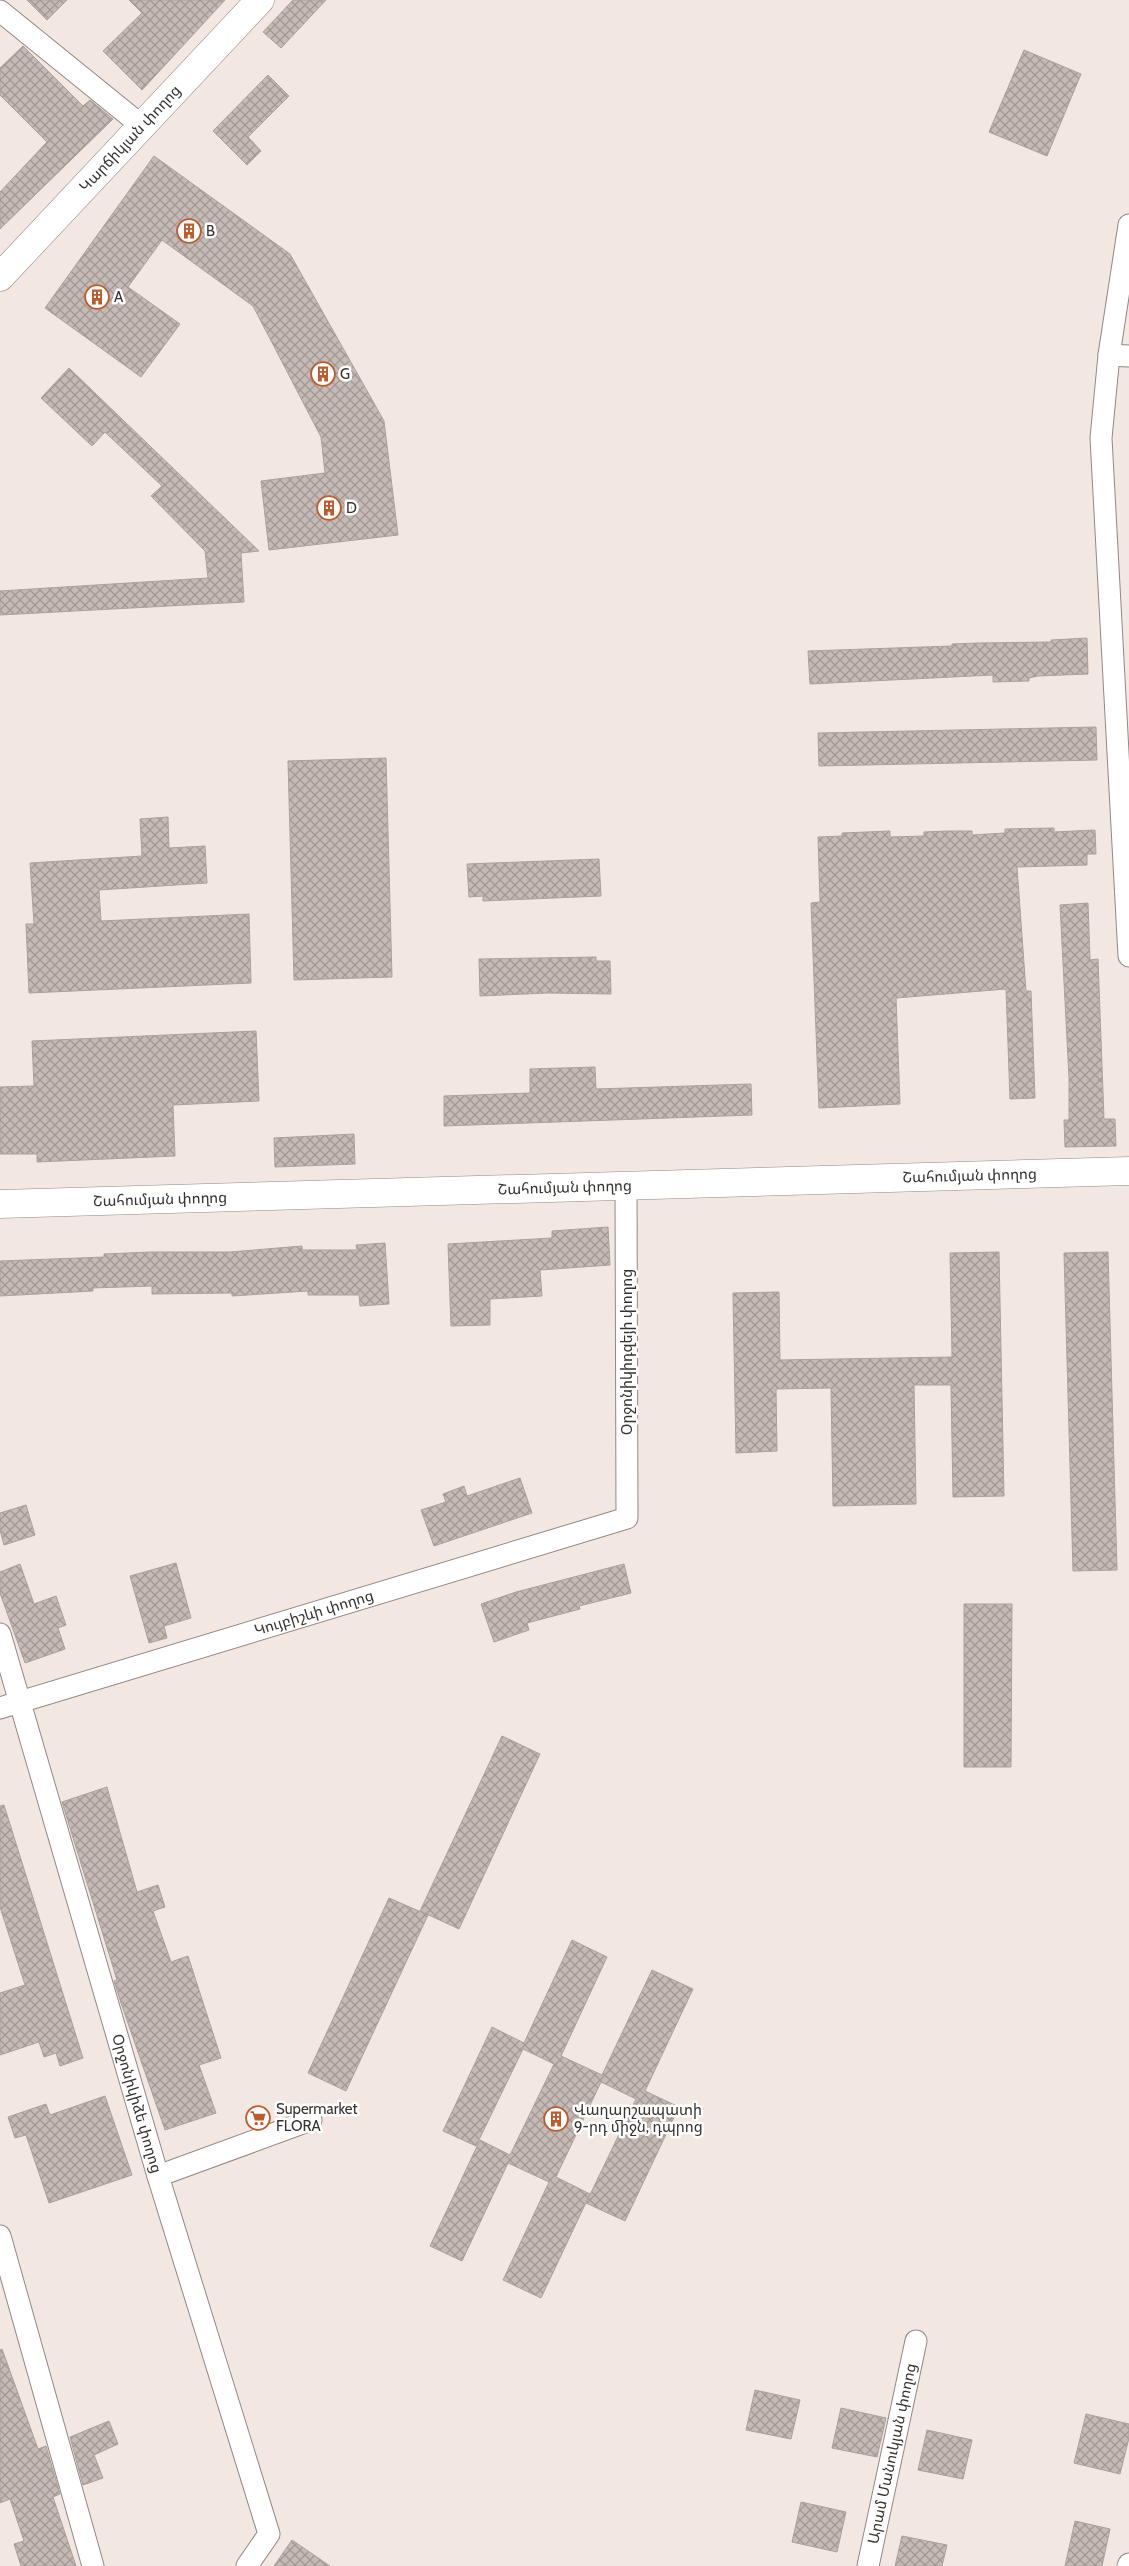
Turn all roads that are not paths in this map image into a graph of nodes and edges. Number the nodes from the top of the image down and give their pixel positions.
1 (260, 0) edge
2 (0, 11) edge
3 (142, 126) junction
4 (1129, 225) edge
5 (0, 277) edge
6 (1119, 356) edge
7 (1129, 956) edge
8 (1129, 1172) edge
9 (626, 1186) junction
10 (0, 1204) edge
11 (627, 1518) joint
12 (0, 1634) edge
13 (21, 1700) junction
14 (0, 1708) edge
15 (311, 2120) dead end
16 (158, 2176) junction
17 (0, 2236) edge
18 (916, 2341) dead end
19 (93, 2566) edge
20 (247, 2566) edge
21 (868, 2566) edge

1 - 3 main road, Կարճիկյան փողոց
2 - 3 street
3 - 5 main road, Կարճիկյան փողոց
4 - 6 street
6 - 7 street
8 - 9 main road, Շահումյան փողոց
9 - 10 main road, Շահումյան փողոց
9 - 11 street, Օրջոնիկիդզեյի փողոց
11 - 13 street, Կույբիշևի փողոց
12 - 13 street, Օրջոնիկիձե փողոց
13 - 14 street, Կույբիշևի փողոց
13 - 16 street, Օրջոնիկիձե փողոց
15 - 16 street
16 - 20 street, Օրջոնիկիձե փողոց
17 - 19 street
18 - 21 street, Արամ Մանուկյան փողոց

